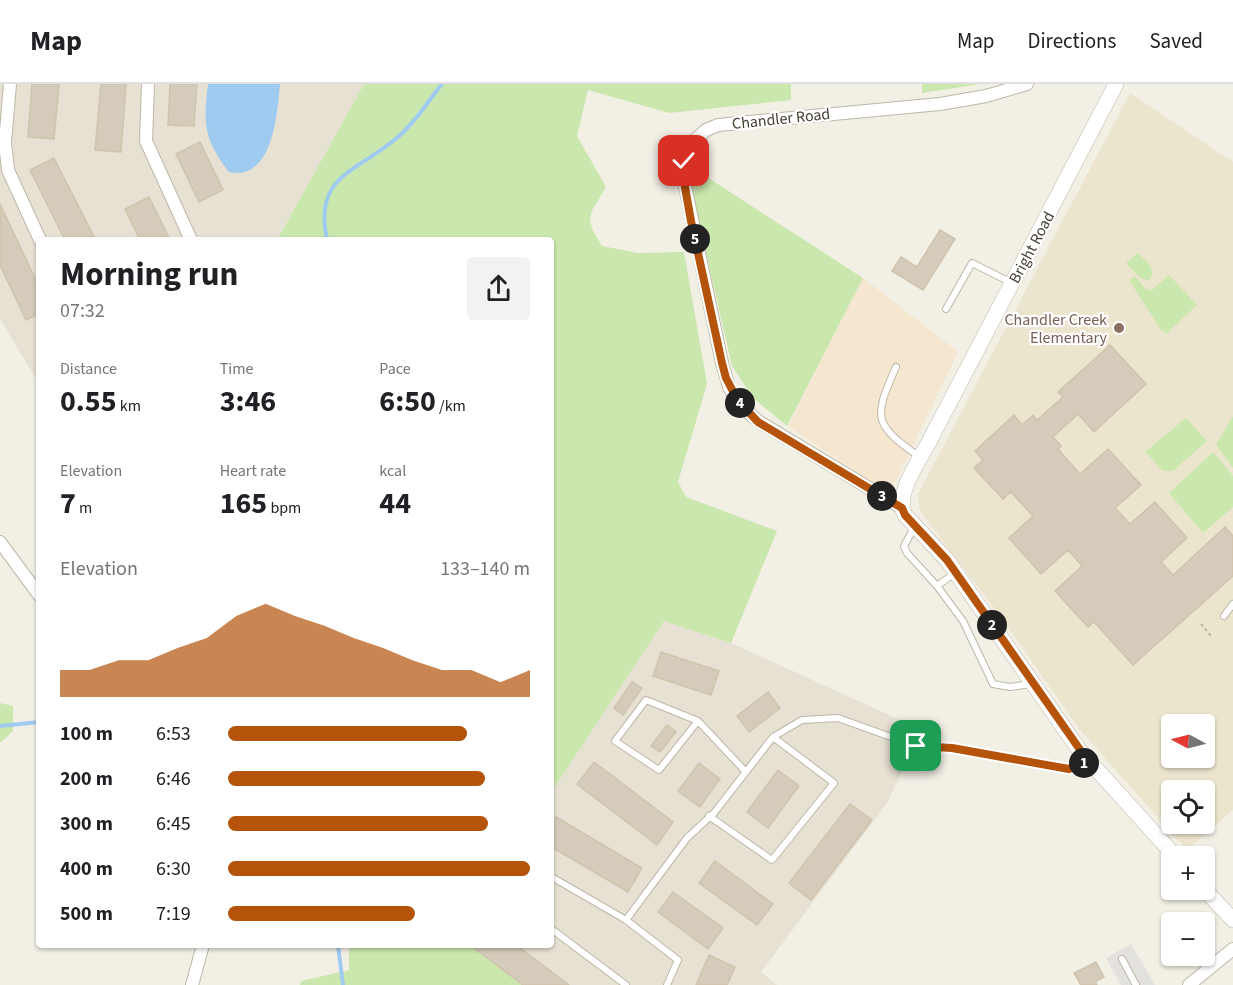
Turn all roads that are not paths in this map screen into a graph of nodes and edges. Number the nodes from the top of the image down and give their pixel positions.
1 (10, 84) edge
2 (148, 84) edge
3 (1027, 84) edge
4 (1116, 84) edge
5 (39, 237) edge
6 (190, 237) edge
7 (1012, 284) junction
8 (946, 309) dead end
9 (896, 367) dead end
10 (921, 458) junction
11 (902, 508) junction
12 (915, 525) junction
13 (0, 542) edge
14 (956, 572) junction
15 (937, 586) junction
16 (36, 591) edge
17 (1233, 604) edge
18 (1224, 615) dead end
19 (1033, 684) junction
20 (698, 721) junction
21 (773, 737) junction
22 (1088, 761) junction
23 (746, 772) junction
24 (709, 816) junction
25 (1166, 846) edge
26 (554, 878) edge
27 (1214, 900) edge
28 (626, 920) junction
29 (1233, 920) edge
30 (554, 931) edge
31 (202, 948) edge
32 (1233, 949) edge
33 (1122, 959) dead end
34 (192, 985) edge
35 (626, 985) edge
36 (667, 985) edge
37 (1136, 985) edge
38 (1189, 985) edge

1 - 5 street
2 - 6 street
3 - 11 street, Chandler Road
4 - 7 street, Bright Road
7 - 8 lane
7 - 10 street, Bright Road
9 - 10 lane
10 - 11 street, Bright Road
11 - 12 street, Chandler Road
12 - 14 street, Chandler Road
12 - 15 lane
13 - 16 street
14 - 15 lane
14 - 19 street, Chandler Road
15 - 19 lane
17 - 18 lane
19 - 22 street, Chandler Road
20 - 20 lane
20 - 23 lane
21 - 22 lane
21 - 23 lane
21 - 24 lane
22 - 25 street, Chandler Road
23 - 24 lane
24 - 28 lane
26 - 28 lane
27 - 29 street
28 - 36 lane
30 - 35 lane
31 - 34 street
32 - 38 street
33 - 37 lane

